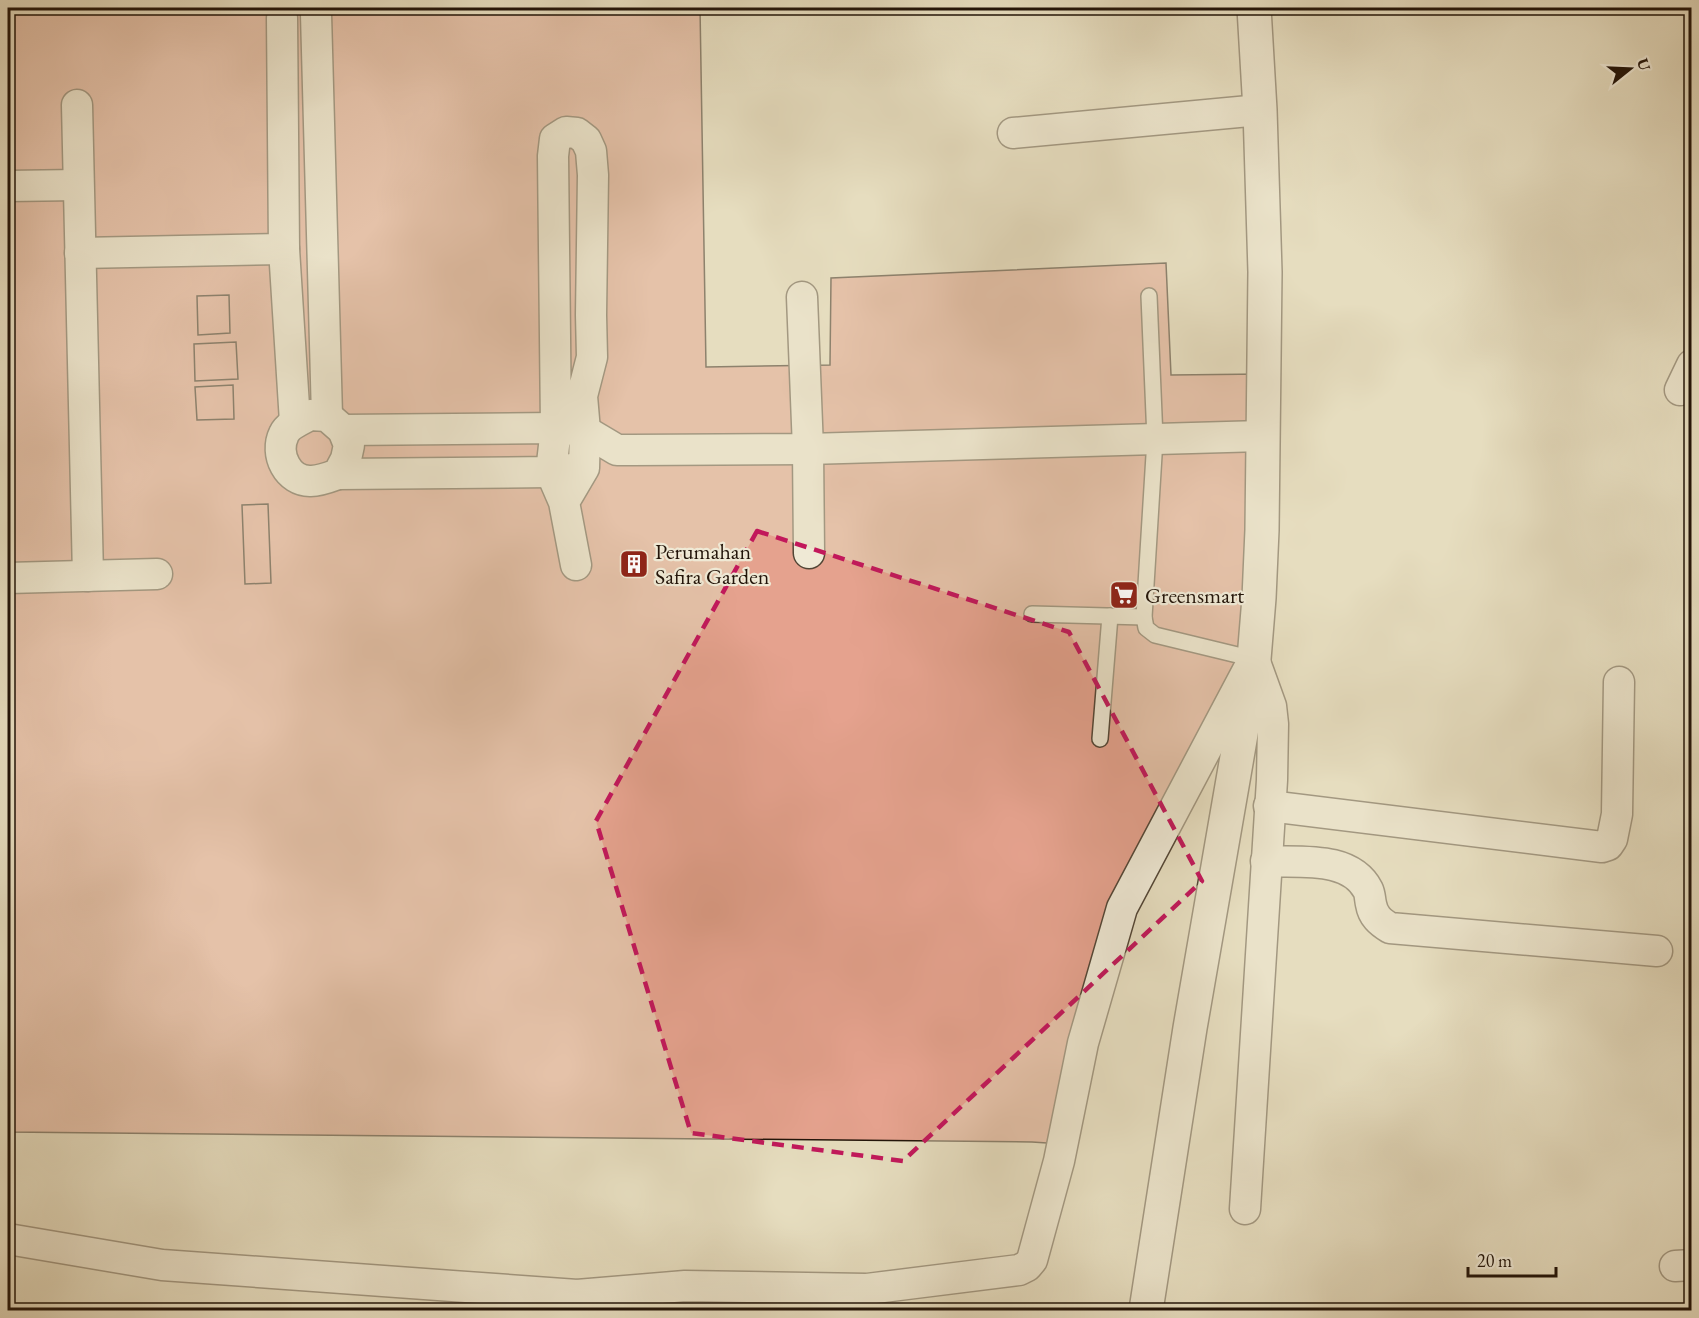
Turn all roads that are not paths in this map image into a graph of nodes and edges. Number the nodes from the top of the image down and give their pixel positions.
1 (1254, 8) edge
2 (319, 11) edge
3 (274, 13) edge
4 (77, 105) dead end
5 (1260, 110) junction
6 (1013, 133) dead end
7 (78, 185) junction
8 (8, 186) edge
9 (285, 249) junction
10 (80, 253) junction
11 (1149, 296) dead end
12 (802, 297) dead end
13 (295, 422) junction
14 (335, 423) junction
15 (570, 430) junction
16 (1262, 436) junction
17 (1155, 440) junction
18 (808, 449) junction
19 (617, 450) junction
20 (584, 468) junction
21 (551, 472) junction
22 (338, 474) junction
23 (564, 502) junction
24 (809, 553) dead end
25 (576, 565) dead end
26 (157, 574) dead end
27 (88, 576) junction
28 (8, 579) edge
29 (1032, 614) dead end
30 (1110, 616) junction
31 (1144, 617) junction
32 (1254, 659) junction
33 (1619, 682) dead end
34 (1100, 739) dead end
35 (1269, 806) junction
36 (1266, 861) junction
37 (1657, 951) dead end
38 (1245, 1209) dead end
39 (8, 1239) edge
40 (1146, 1311) edge

1 - 5 street
2 - 3 street
2 - 14 street
3 - 9 street
4 - 7 street
5 - 6 street
5 - 16 street
7 - 8 street
7 - 10 street
9 - 10 street
9 - 13 street
10 - 27 street
11 - 17 lane
12 - 18 street
13 - 14 street
13 - 22 street
14 - 15 street
14 - 22 street
15 - 15 street
15 - 19 street
15 - 20 street
15 - 21 street
16 - 17 street
16 - 32 street
17 - 18 street
17 - 31 lane
18 - 19 street
18 - 24 street
19 - 20 street
20 - 21 street
20 - 23 street
21 - 22 street
21 - 23 street
23 - 25 street
26 - 27 street
27 - 28 street
29 - 30 lane
30 - 31 lane
30 - 34 lane
31 - 32 lane
32 - 35 street
32 - 39 street
32 - 40 street
33 - 35 street
35 - 36 street
36 - 37 street
36 - 38 street

